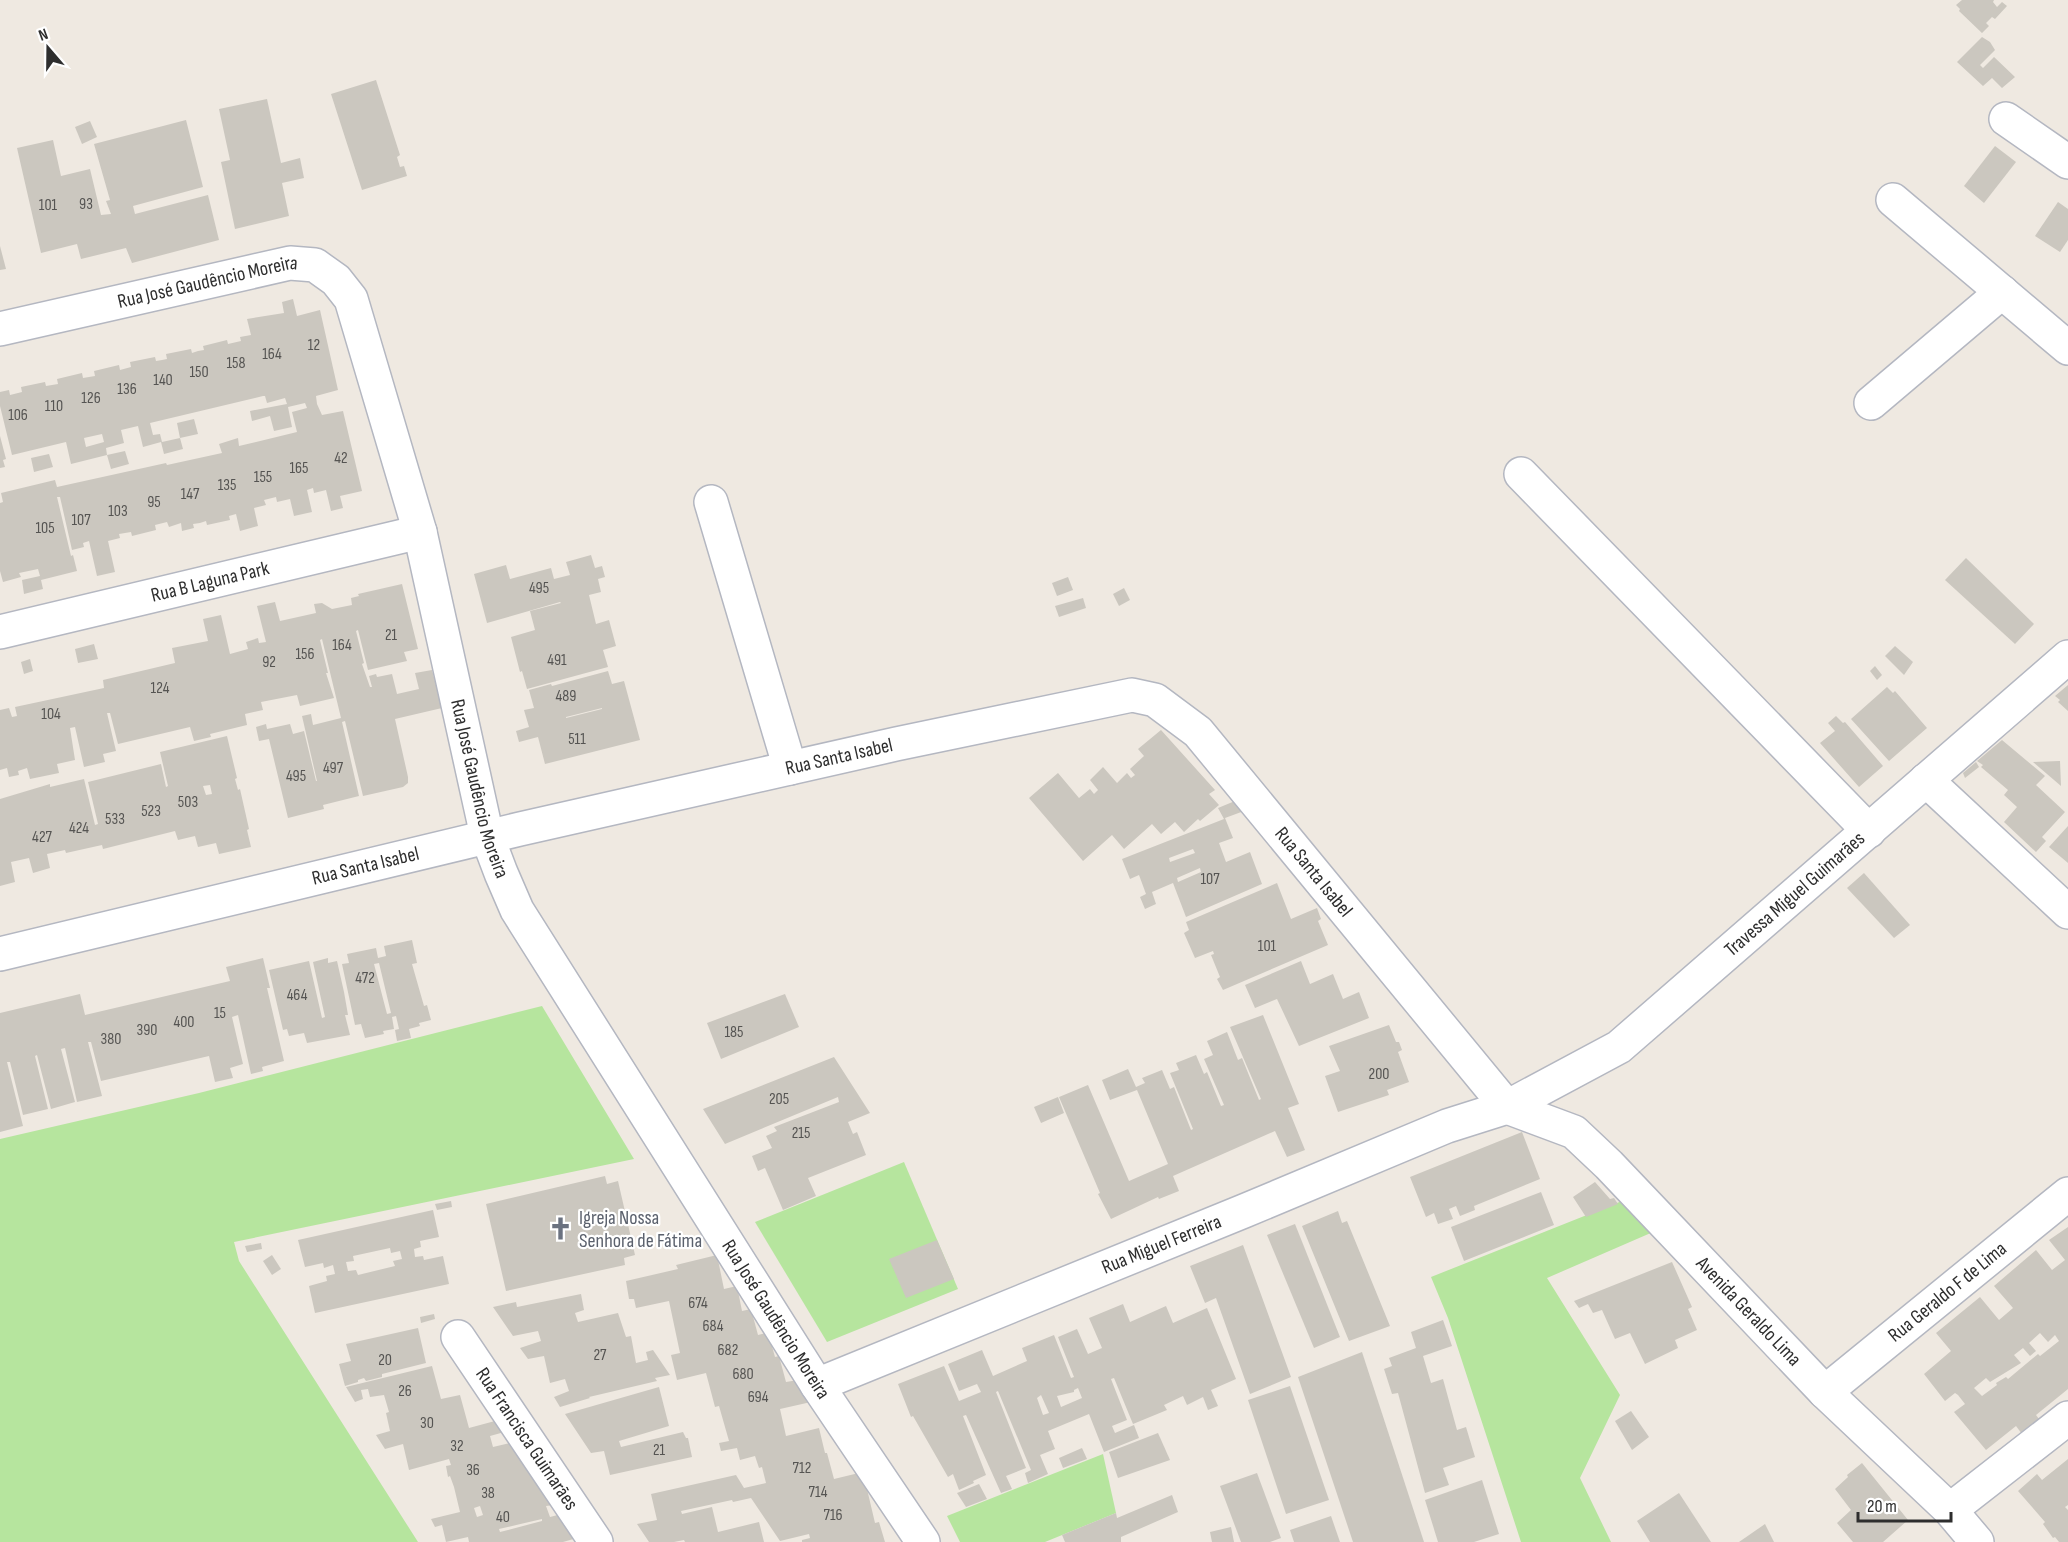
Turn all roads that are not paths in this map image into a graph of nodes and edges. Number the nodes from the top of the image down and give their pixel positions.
1 (2006, 119) dead end
2 (2068, 162) edge
3 (1893, 200) dead end
4 (2002, 292) junction
5 (0, 329) edge
6 (2068, 348) edge
7 (1871, 403) dead end
8 (1521, 474) dead end
9 (711, 502) dead end
10 (420, 532) junction
11 (0, 632) edge
12 (2068, 657) edge
13 (790, 768) junction
14 (1926, 780) junction
15 (1869, 831) junction
16 (487, 836) junction
17 (2068, 912) edge
18 (0, 954) edge
19 (1506, 1107) junction
20 (2068, 1194) edge
21 (458, 1337) dead end
22 (817, 1385) junction
23 (1825, 1392) junction
24 (2068, 1418) edge
25 (1950, 1509) junction
26 (596, 1542) edge
27 (923, 1542) edge
28 (1977, 1542) edge

1 - 2 street
3 - 4 street
4 - 6 street
4 - 7 street
5 - 10 street, Rua José Gaudêncio Moreira
8 - 15 street
9 - 13 street
10 - 11 street, Rua B Laguna Park
10 - 16 street, Rua José Gaudêncio Moreira
12 - 14 street, Travessa Miguel Guimarães
13 - 16 street, Rua Santa Isabel
13 - 19 street, Rua Santa Isabel
14 - 15 street, Travessa Miguel Guimarães
14 - 17 street
15 - 19 street, Travessa Miguel Guimarães
16 - 18 street, Rua Santa Isabel
16 - 22 street, Rua José Gaudêncio Moreira
19 - 22 street, Rua Miguel Ferreira
19 - 23 street, Avenida Geraldo Lima
20 - 23 street, Rua Geraldo F de Lima
21 - 26 street, Rua Francisca Guimarães
22 - 27 street, Rua José Gaudêncio Moreira
23 - 25 street, Avenida Geraldo Lima
24 - 25 street
25 - 28 street, Avenida Geraldo Lima

